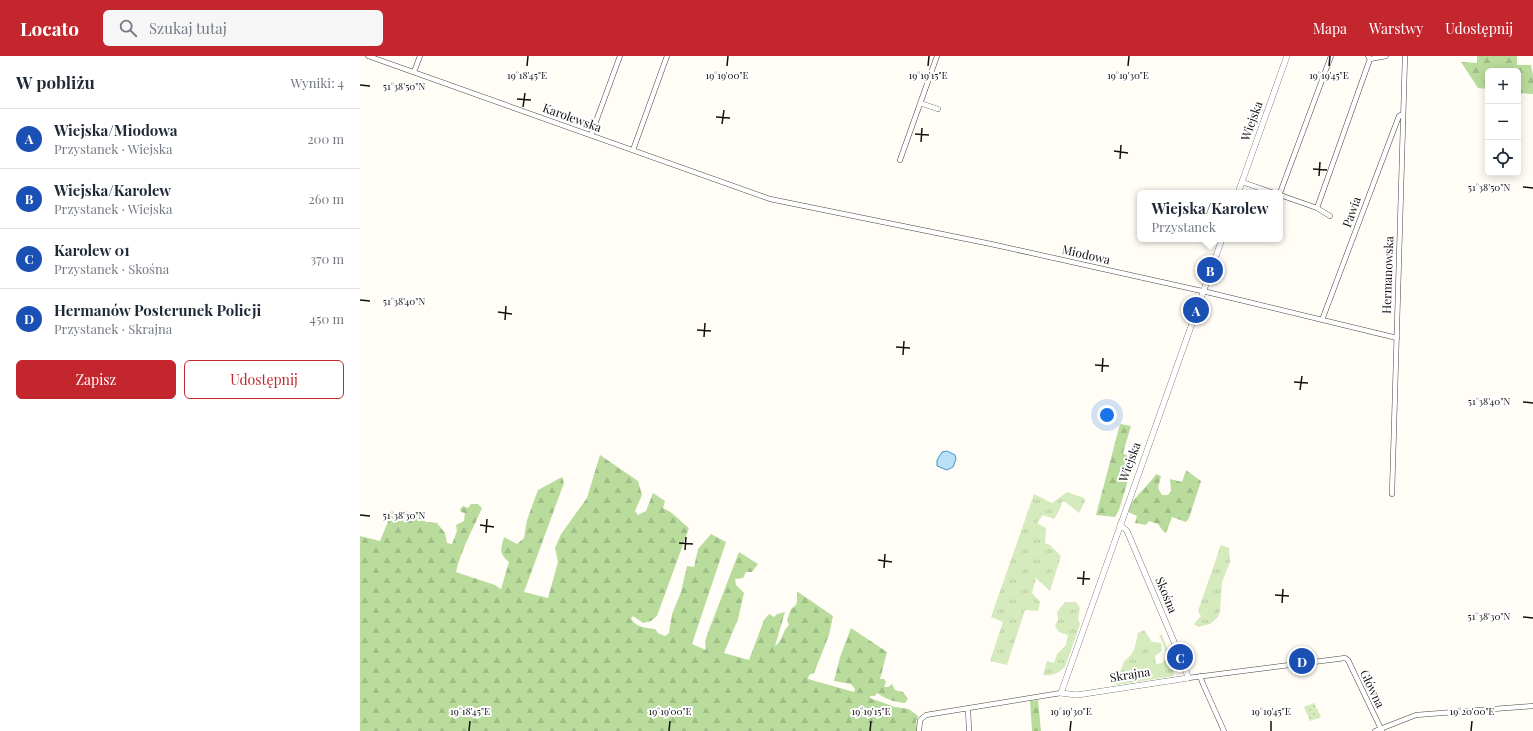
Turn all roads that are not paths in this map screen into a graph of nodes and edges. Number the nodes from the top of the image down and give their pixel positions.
1 (371, 56) edge
2 (420, 56) edge
3 (620, 56) edge
4 (667, 56) edge
5 (937, 56) edge
6 (1287, 56) edge
7 (1331, 56) edge
8 (1386, 56) edge
9 (1406, 56) edge
10 (1369, 57) edge
11 (414, 72) junction
12 (920, 103) junction
13 (938, 109) dead end
14 (1403, 114) junction
15 (591, 135) junction
16 (633, 150) junction
17 (900, 160) dead end
18 (1242, 182) junction
19 (1239, 190) edge
20 (1265, 190) edge
21 (1281, 190) edge
22 (1283, 195) edge
23 (770, 198) joint
24 (1318, 208) junction
25 (1330, 216) dead end
26 (1221, 242) edge
27 (1203, 291) junction
28 (1322, 320) junction
29 (1396, 338) junction
30 (1392, 494) dead end
31 (1120, 524) junction
32 (1343, 658) joint
33 (1200, 676) junction
34 (1188, 678) junction
35 (1061, 693) junction
36 (1533, 706) edge
37 (968, 708) junction
38 (1381, 730) edge
39 (919, 731) edge
40 (969, 731) edge
41 (1224, 731) edge
42 (1375, 731) edge

1 - 11 street, Karolewska
2 - 11 street
3 - 15 street
4 - 16 street
5 - 12 street
6 - 18 street, Wiejska
7 - 21 street
8 - 10 street
9 - 14 street, Hermanowska
10 - 24 street
11 - 15 street, Karolewska
12 - 13 street
12 - 17 street
14 - 28 street, Pawia
14 - 29 street, Hermanowska
15 - 16 street, Karolewska
16 - 23 street, Karolewska
18 - 19 street, Wiejska
18 - 20 street
22 - 24 street
23 - 27 street, Miodowa
24 - 25 street
26 - 27 street, Wiejska
27 - 28 street, Miodowa
27 - 31 street, Wiejska
28 - 29 street, Miodowa
29 - 30 street, Hermanowska
31 - 34 street, Skośna
31 - 35 street, Wiejska
32 - 33 street, Skrajna
32 - 38 street, Główna
33 - 34 street, Skrajna
33 - 41 street
34 - 35 street, Skrajna
35 - 37 street, Skrajna
36 - 38 street
37 - 39 street, Skrajna
37 - 40 street
38 - 42 street

